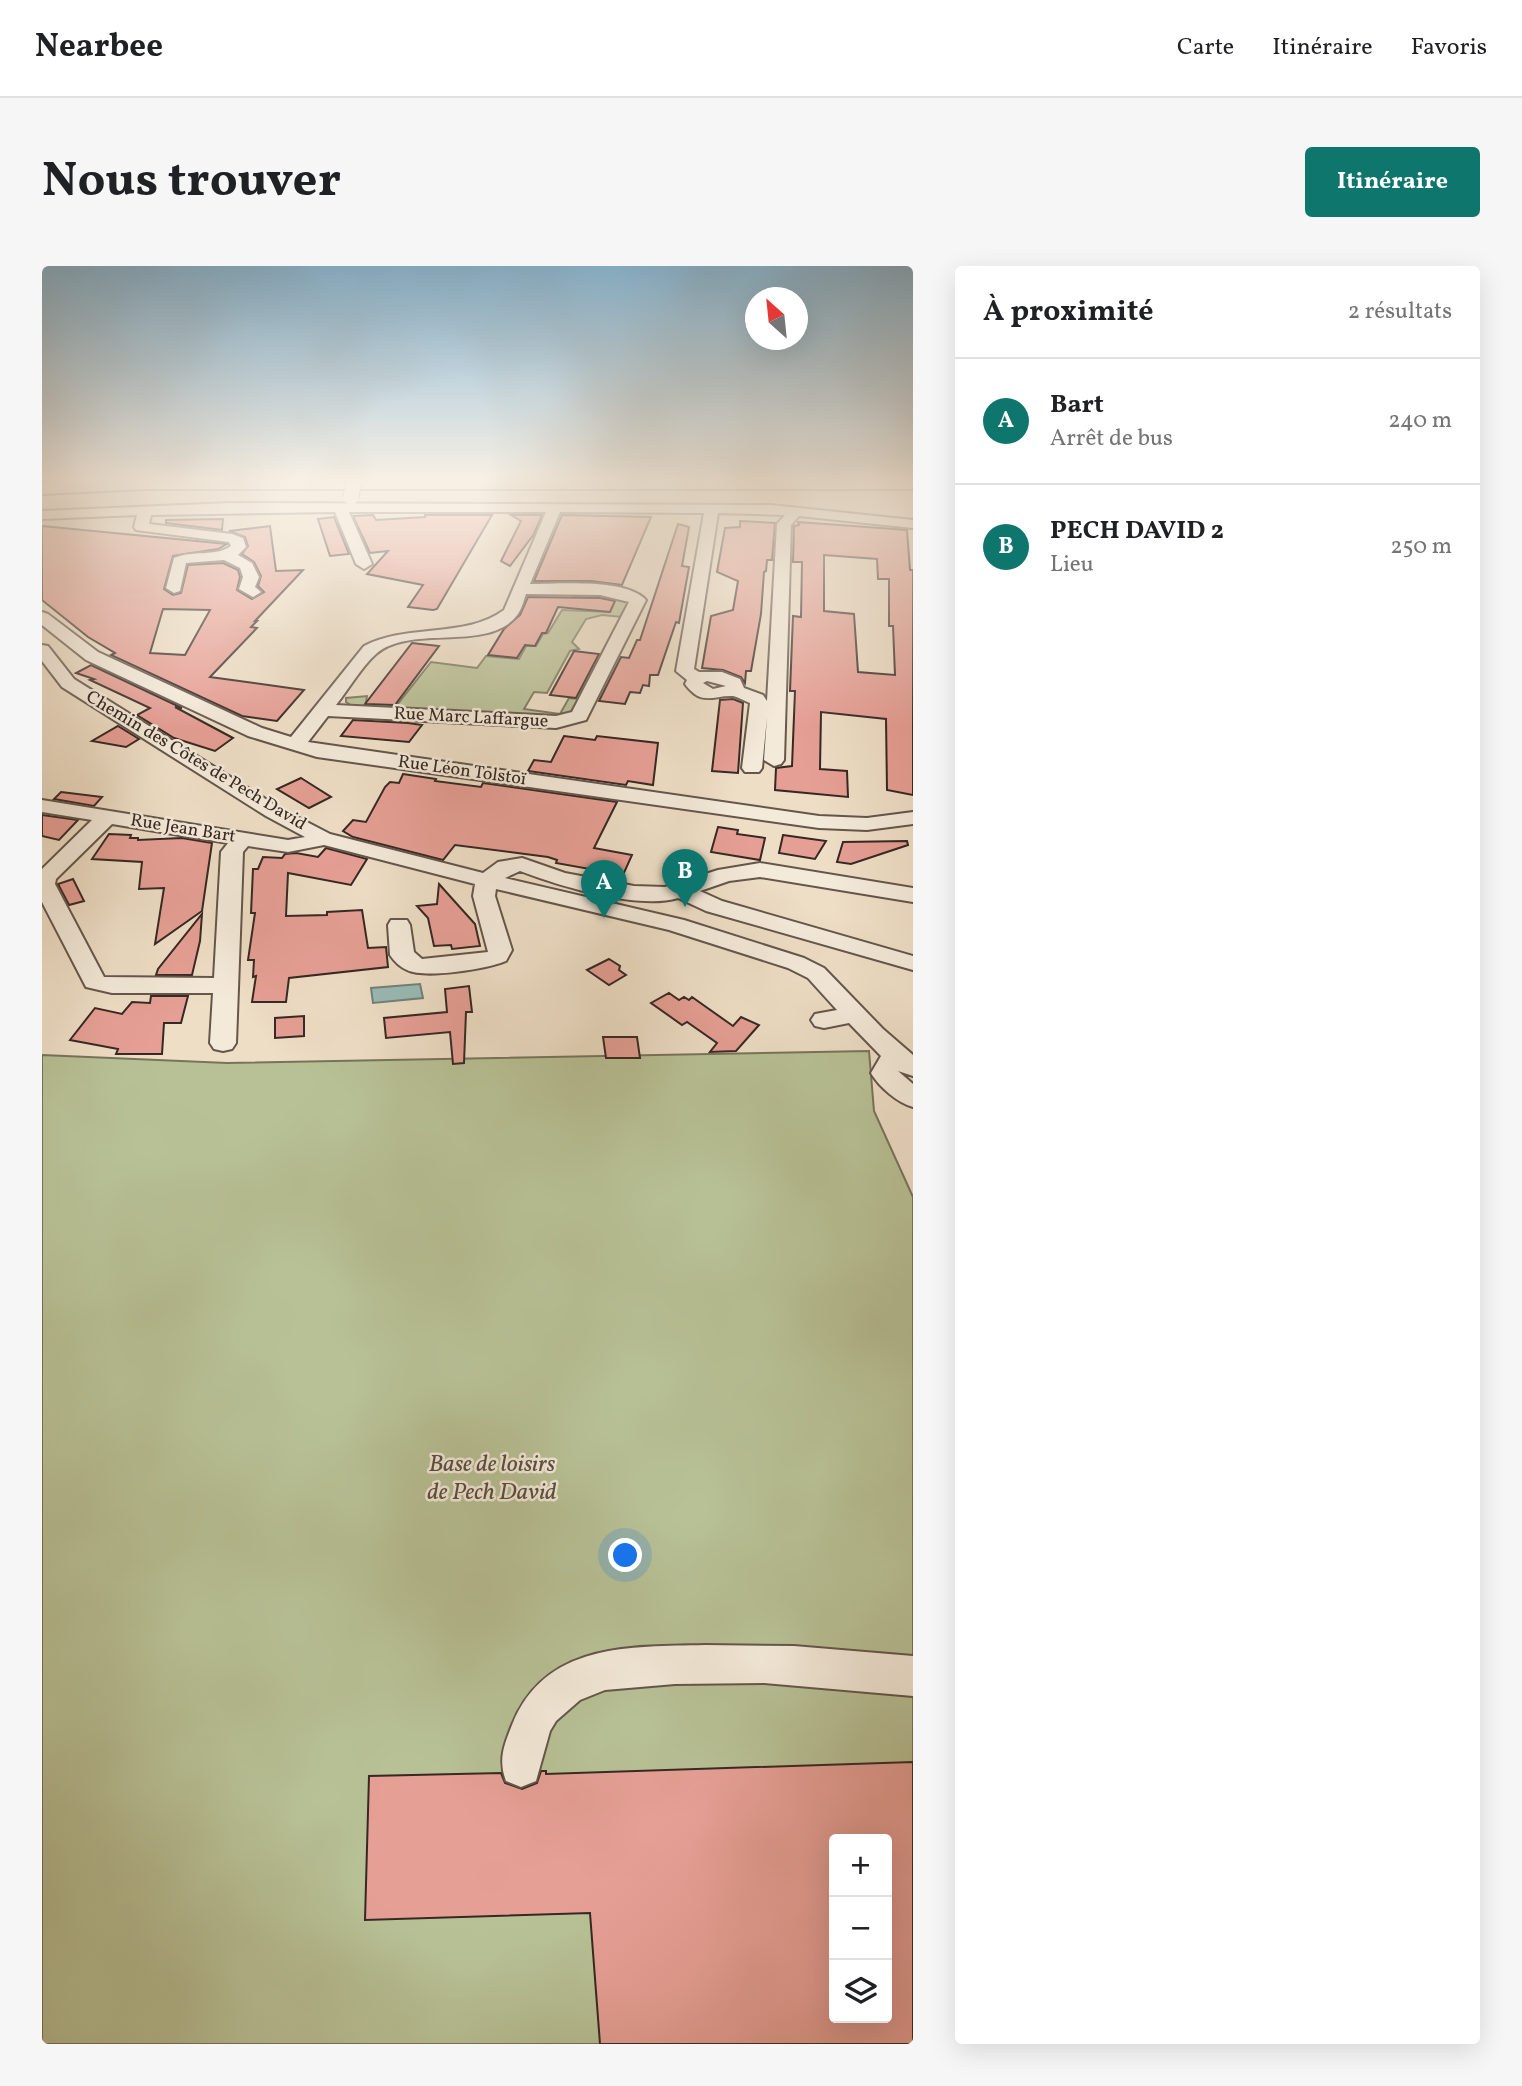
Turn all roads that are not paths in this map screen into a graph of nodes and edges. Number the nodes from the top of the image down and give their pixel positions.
1 (179, 561) edge
2 (237, 561) edge
3 (363, 561) edge
4 (532, 561) edge
5 (704, 561) edge
6 (782, 561) edge
7 (364, 564) dead end
8 (252, 585) dead end
9 (174, 588) dead end
10 (520, 589) junction
11 (42, 617) edge
12 (44, 655) edge
13 (322, 710) junction
14 (294, 745) junction
15 (774, 760) dead end
16 (752, 768) dead end
17 (42, 806) edge
18 (108, 816) junction
19 (913, 818) edge
20 (323, 838) junction
21 (242, 839) junction
22 (487, 880) junction
23 (680, 890) junction
24 (913, 895) edge
25 (399, 925) dead end
26 (913, 963) edge
27 (224, 985) junction
28 (856, 1014) junction
29 (824, 1020) dead end
30 (223, 1043) dead end
31 (905, 1062) edge
32 (913, 1098) edge
33 (913, 1676) edge
34 (521, 1766) dead end

1 - 9 street
2 - 8 street
3 - 7 street
4 - 10 street
5 - 16 street
6 - 15 street
10 - 13 street
10 - 13 street, Rue Marc Laffargue
11 - 14 street, Rue Léon Tolstoï
12 - 20 street, Chemin des Côtes de Pech David
13 - 14 street
14 - 19 street, Rue Léon Tolstoï
17 - 18 street, Rue Jean Bart
18 - 21 street, Rue Jean Bart
18 - 27 street
20 - 21 street, Rue Jean Bart
20 - 22 street, Chemin des Côtes de Pech David
21 - 27 street
22 - 23 street
22 - 25 street
22 - 28 street, Chemin des Côtes de Pech David
23 - 24 street
23 - 26 street
27 - 30 street
28 - 29 street
28 - 31 street, Chemin des Côtes de Pech David
31 - 32 street
33 - 34 street

